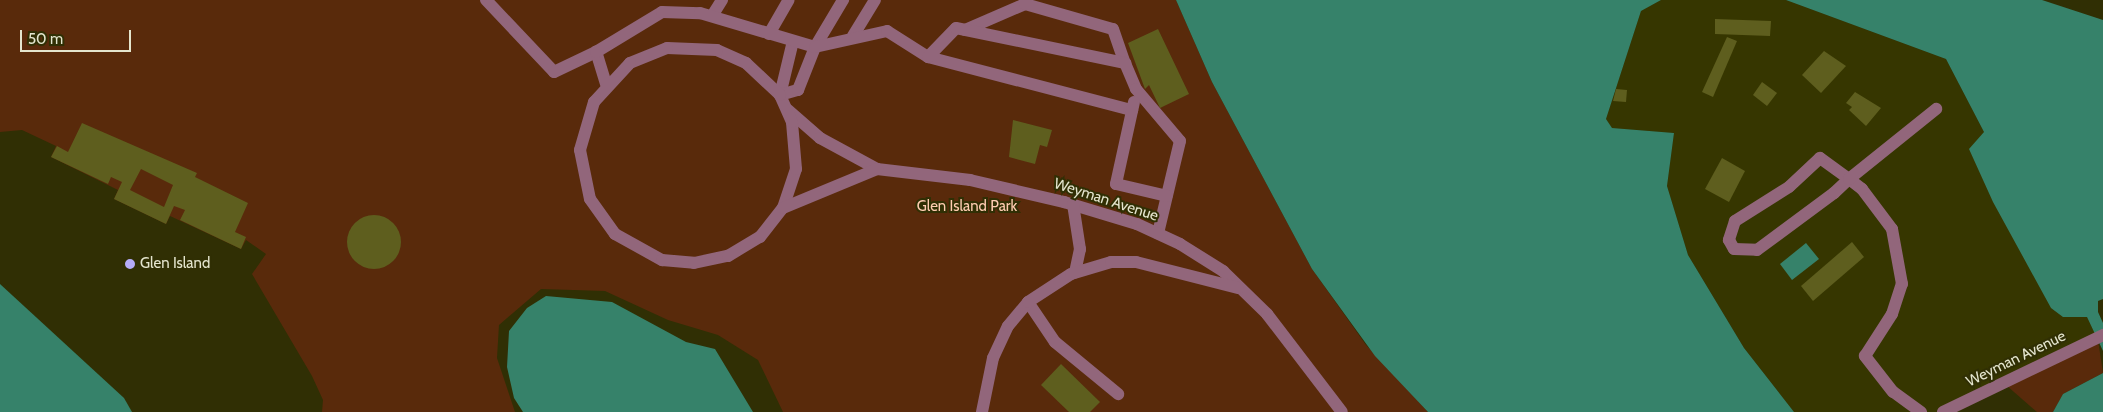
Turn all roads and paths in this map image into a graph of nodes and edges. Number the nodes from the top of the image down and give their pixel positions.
1 (486, 0) edge
2 (722, 0) edge
3 (790, 0) edge
4 (843, 0) edge
5 (875, 0) edge
6 (712, 16) junction
7 (965, 30) junction
8 (769, 34) junction
9 (853, 36) junction
10 (793, 41) junction
11 (816, 47) junction
12 (596, 52) junction
13 (928, 57) junction
14 (1125, 64) junction
15 (606, 84) junction
16 (1136, 90) junction
17 (780, 95) junction
18 (787, 108) junction
19 (1936, 109) dead end
20 (1132, 110) junction
21 (878, 169) junction
22 (1849, 179) junction
23 (1167, 196) junction
24 (1073, 204) junction
25 (783, 208) junction
26 (1158, 233) junction
27 (1075, 272) junction
28 (1045, 289) junction
29 (1241, 289) junction
30 (1028, 302) junction
31 (1042, 318) junction
32 (2098, 337) edge
33 (1118, 394) dead end
34 (982, 412) edge
35 (1342, 412) edge
36 (1921, 412) edge
37 (1943, 412) edge

1 - 12 street
2 - 6 street
3 - 8 street
4 - 11 street
5 - 9 street
6 - 8 street
6 - 12 street
7 - 13 street
7 - 14 street
7 - 14 street
8 - 10 street
9 - 11 street
9 - 13 street
10 - 11 street
10 - 17 street
11 - 17 street
12 - 15 street
13 - 20 street
14 - 16 street
15 - 17 street
15 - 25 street
16 - 20 street
16 - 23 street
17 - 18 street
18 - 21 street
18 - 25 street
19 - 22 street
20 - 23 street
21 - 24 street, Weyman Avenue
21 - 25 street
22 - 22 street
22 - 36 street
23 - 26 street
24 - 26 street, Weyman Avenue
24 - 27 street
26 - 29 street, Weyman Avenue
27 - 28 street
27 - 29 street
28 - 30 street
28 - 31 street
29 - 35 street, Weyman Avenue
30 - 31 street
30 - 34 street
31 - 33 street
32 - 37 street, Weyman Avenue

